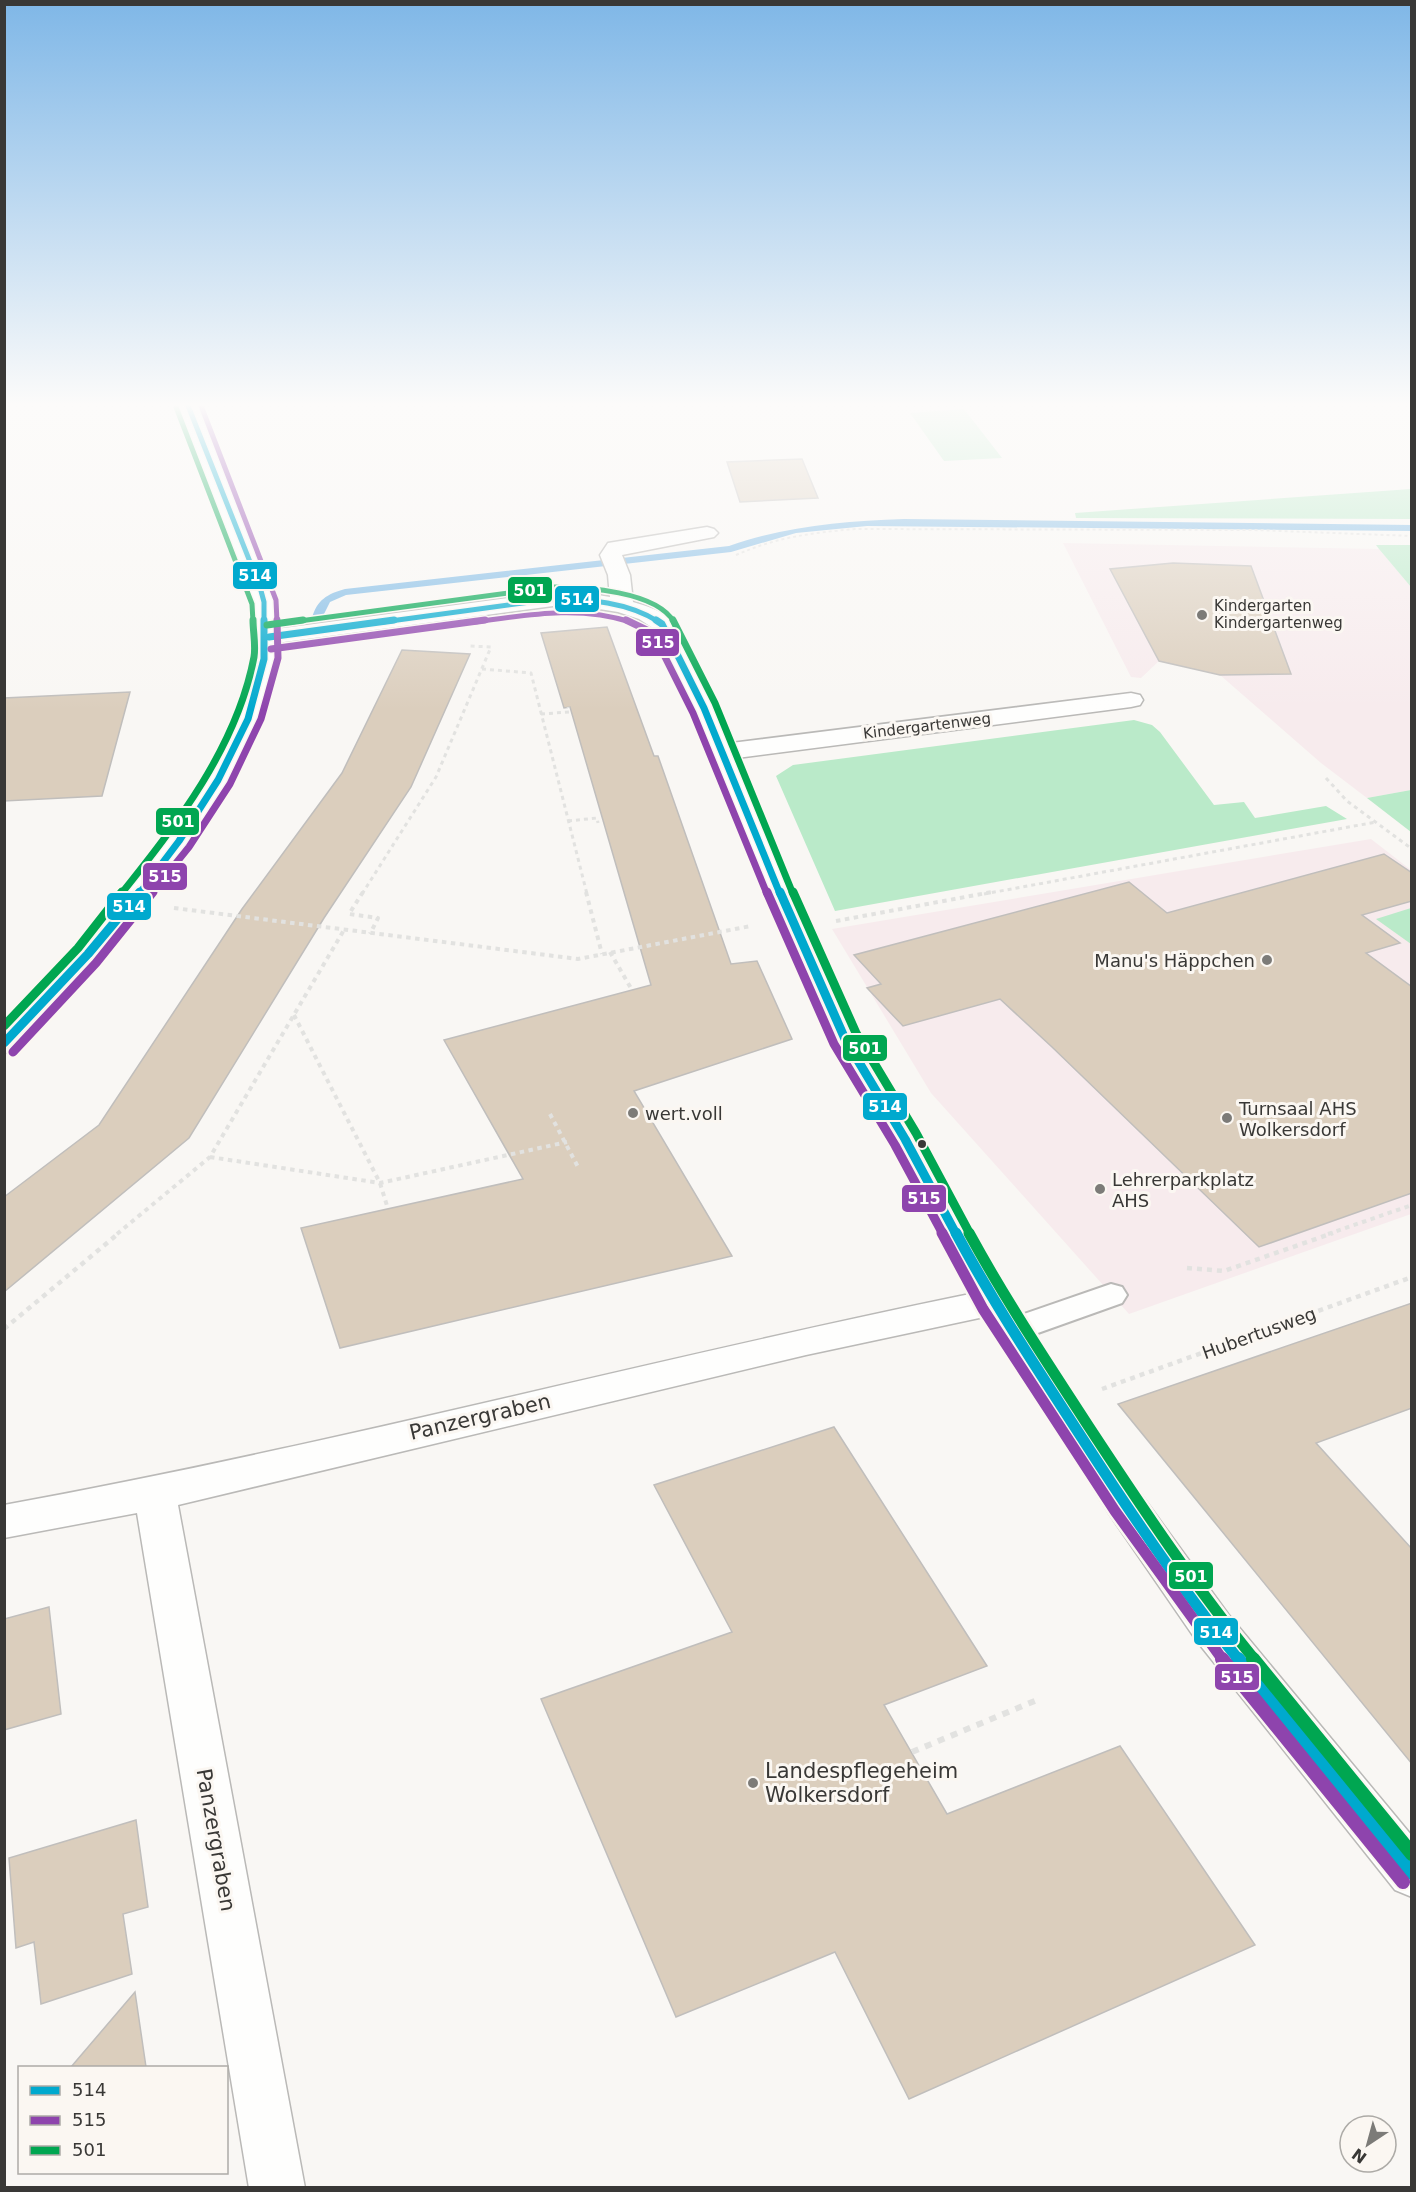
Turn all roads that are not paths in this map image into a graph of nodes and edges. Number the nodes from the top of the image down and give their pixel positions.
1 (227, 505) edge
2 (707, 533) dead end
3 (622, 606) junction
4 (269, 637) junction
5 (1131, 700) dead end
6 (723, 752) junction
7 (4, 1044) edge
8 (1111, 1295) dead end
9 (1001, 1317) junction
10 (155, 1494) junction
11 (4, 1522) edge
12 (1412, 1874) edge
13 (277, 2187) edge

1 - 4 street
2 - 3 street
3 - 4 street
3 - 6 street
4 - 7 street
5 - 6 street, Kindergartenweg
6 - 9 street
8 - 9 lane
9 - 10 street, Panzergraben
9 - 12 street
10 - 11 street, Panzergraben
10 - 13 street, Panzergraben

